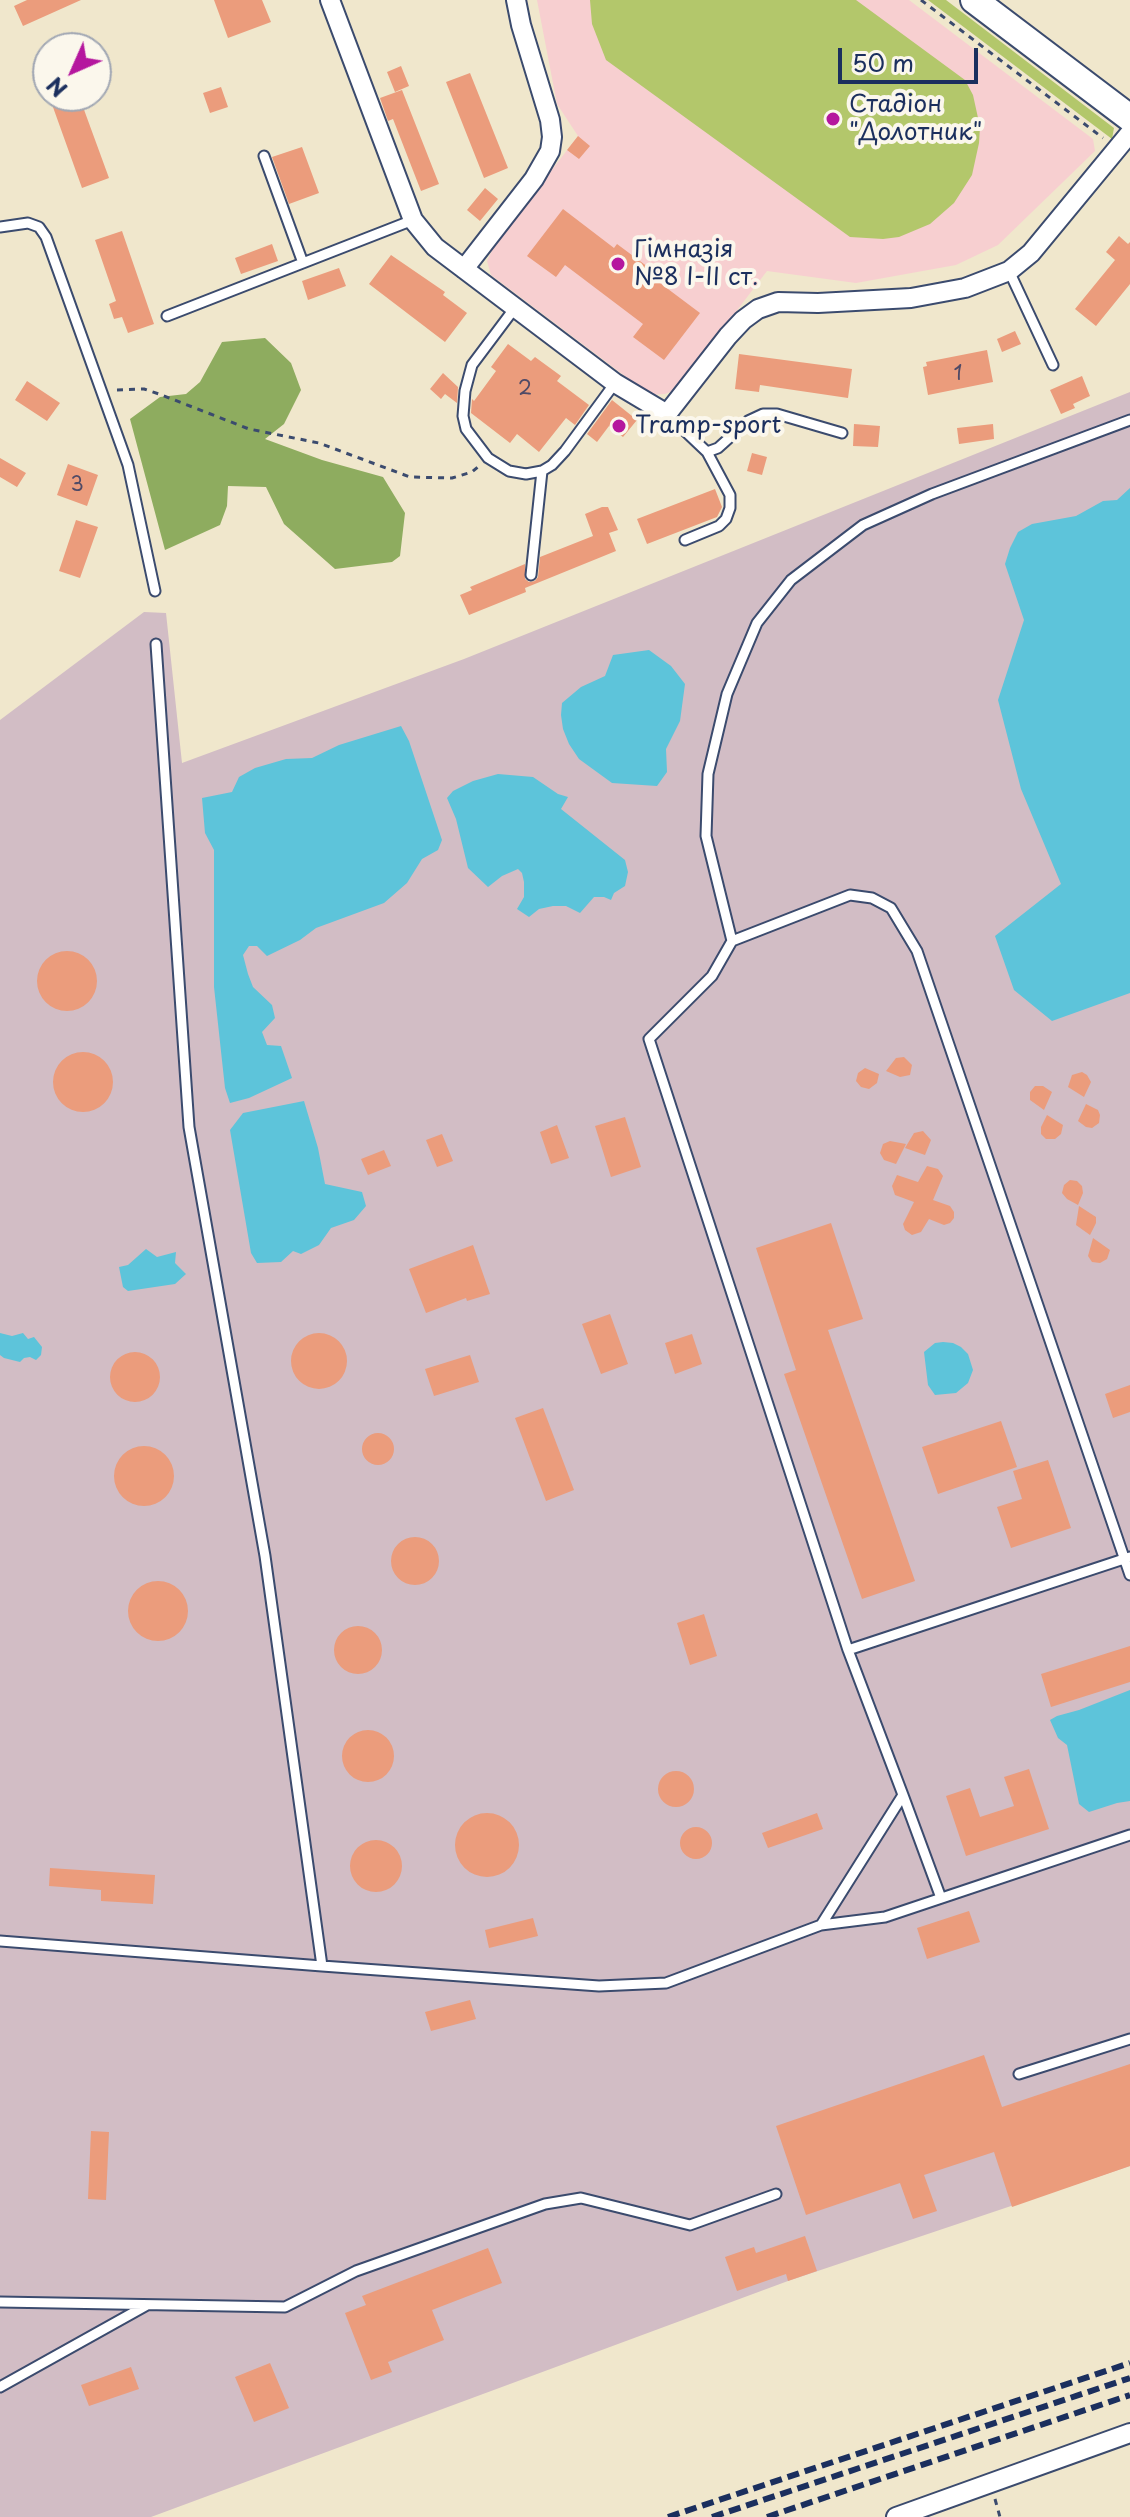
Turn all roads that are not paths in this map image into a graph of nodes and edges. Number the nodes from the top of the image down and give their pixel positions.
1 (330, 0) edge
2 (516, 0) edge
3 (974, 0) edge
4 (1130, 118) edge
5 (1130, 133) edge
6 (264, 156) dead end
7 (413, 220) junction
8 (0, 227) edge
9 (303, 263) junction
10 (464, 269) junction
11 (1009, 271) junction
12 (514, 309) junction
13 (167, 316) dead end
14 (1053, 365) dead end
15 (615, 383) junction
16 (667, 414) junction
17 (1130, 420) edge
18 (842, 433) dead end
19 (707, 452) junction
20 (542, 471) junction
21 (685, 540) dead end
22 (531, 575) dead end
23 (155, 591) dead end
24 (156, 644) dead end
25 (732, 941) junction
26 (1127, 1558) edge
27 (1130, 1575) edge
28 (848, 1650) junction
29 (903, 1795) junction
30 (1130, 1835) edge
31 (941, 1898) junction
32 (821, 1925) junction
33 (0, 1941) edge
34 (322, 1966) junction
35 (1130, 2039) edge
36 (1019, 2074) dead end
37 (776, 2194) dead end
38 (0, 2302) edge
39 (150, 2304) junction
40 (0, 2387) edge
41 (1130, 2433) edge
42 (934, 2511) edge
43 (896, 2517) edge

1 - 7 street
2 - 10 street
3 - 4 main road
5 - 11 street
6 - 9 lane
7 - 9 lane
7 - 10 street
8 - 23 lane
9 - 13 lane
10 - 12 street
11 - 14 lane
11 - 16 street
12 - 15 street
12 - 20 lane
15 - 16 street
15 - 20 lane
16 - 19 lane
17 - 25 lane
18 - 19 lane
19 - 21 lane
20 - 22 lane
24 - 34 lane
25 - 26 lane
25 - 28 lane
26 - 27 lane
26 - 28 lane
28 - 29 lane
29 - 31 lane
29 - 32 lane
30 - 31 lane
31 - 32 lane
32 - 34 lane
33 - 34 lane
35 - 36 lane
37 - 39 lane
38 - 39 lane
39 - 40 lane
41 - 42 street
42 - 43 street

